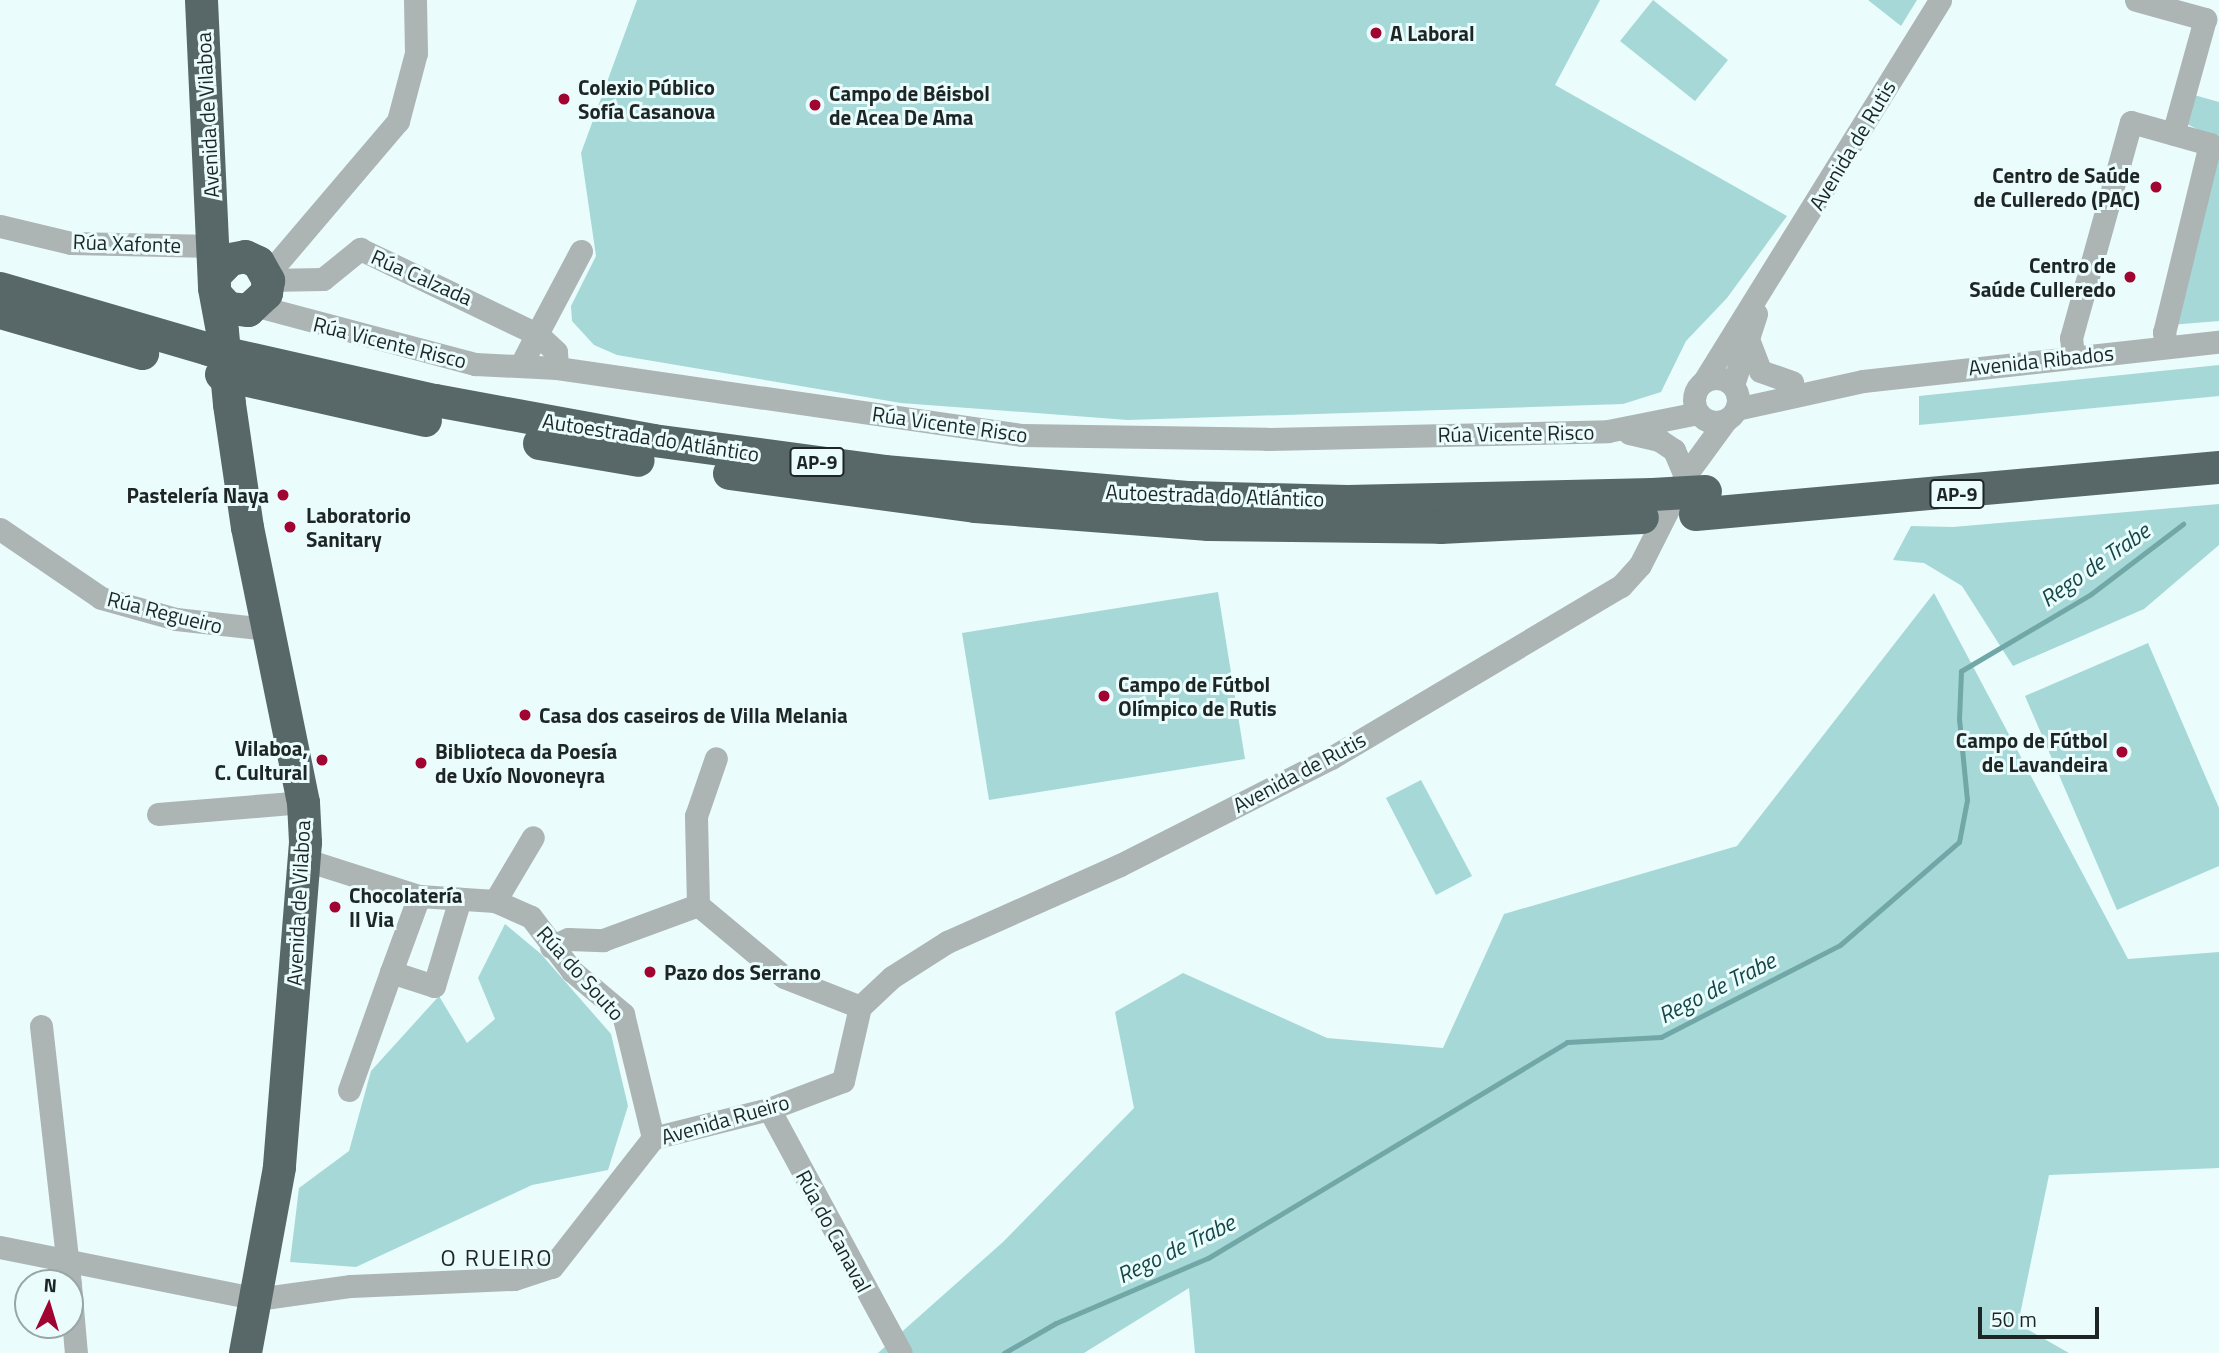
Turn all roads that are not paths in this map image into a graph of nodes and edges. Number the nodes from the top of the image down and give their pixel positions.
1 (201, 0) edge
2 (415, 0) edge
3 (1940, 0) edge
4 (2136, 0) edge
5 (2207, 10) edge
6 (2174, 134) junction
7 (0, 226) edge
8 (581, 251) dead end
9 (239, 279) junction
10 (0, 288) edge
11 (1763, 290) junction
12 (0, 312) edge
13 (537, 334) junction
14 (1748, 340) junction
15 (2219, 342) edge
16 (2166, 347) junction
17 (2073, 356) junction
18 (521, 365) junction
19 (557, 368) junction
20 (1863, 381) junction
21 (1791, 382) junction
22 (1733, 401) junction
23 (1699, 402) junction
24 (1608, 431) junction
25 (2219, 446) edge
26 (2219, 467) edge
27 (1695, 494) junction
28 (1647, 505) junction
29 (0, 528) edge
30 (266, 629) junction
31 (716, 758) dead end
32 (303, 802) junction
33 (158, 814) dead end
34 (533, 837) dead end
35 (303, 859) junction
36 (419, 896) junction
37 (460, 899) junction
38 (495, 901) junction
39 (698, 905) junction
40 (551, 947) junction
41 (391, 972) junction
42 (860, 1007) junction
43 (41, 1026) dead end
44 (349, 1090) dead end
45 (769, 1109) junction
46 (653, 1138) junction
47 (0, 1247) edge
48 (68, 1260) junction
49 (69, 1269) edge
50 (257, 1299) junction
51 (245, 1353) edge
52 (901, 1353) edge

1 - 9 highway, Avenida de Vilaboa
2 - 9 street
3 - 11 street, Avenida de Rutis
4 - 5 street
5 - 6 street
6 - 16 street
6 - 17 street
7 - 9 street, Rúa Xafonte
8 - 13 street
9 - 13 street, Rúa Calzada
9 - 18 street, Rúa Vicente Risco
9 - 30 highway, Avenida de Vilaboa, bridge
10 - 28 highway, Autoestrada do Atlántico / AP-9
11 - 14 street, Avenida de Rutis
11 - 23 street, Avenida de Rutis
12 - 28 highway, Autoestrada do Atlántico / AP-9
13 - 18 street
13 - 19 street
14 - 21 street
14 - 22 street, Avenida de Rutis
15 - 16 street, Avenida Ribados
16 - 17 street, Avenida Ribados
17 - 20 street, Avenida Ribados
18 - 19 street, Rúa Vicente Risco
19 - 24 street, Rúa Vicente Risco
20 - 21 street, Avenida Ribados
20 - 22 street, Avenida Ribados
21 - 22 street, Avenida Ribados
22 - 23 street
22 - 23 street
22 - 27 street, Avenida de Rutis
23 - 24 street, Rúa Vicente Risco
23 - 27 street, Avenida de Rutis
24 - 27 street
25 - 27 highway, AP-9
26 - 27 highway, AP-9
27 - 28 highway, AP-9, bridge
27 - 42 street, Avenida de Rutis
29 - 30 street, Rúa Regueiro
30 - 32 highway, Avenida de Vilaboa
31 - 39 street
32 - 33 street
32 - 35 highway, Avenida de Vilaboa
34 - 38 street
35 - 36 street, Rúa do Souto
35 - 50 highway, Avenida de Vilaboa
36 - 37 street, Rúa do Souto
36 - 41 street
37 - 38 street, Rúa do Souto
37 - 41 street
38 - 40 street, Rúa do Souto
39 - 40 street
39 - 42 street
40 - 46 street, Rúa do Souto
41 - 44 street
42 - 45 street, Avenida Rueiro
43 - 48 street
45 - 46 street, Avenida Rueiro
45 - 52 street, Rúa do Canaval
46 - 50 street, Avenida Rueiro
47 - 48 street, Avenida Rueiro
48 - 49 street
48 - 50 street, Avenida Rueiro
50 - 51 highway, Avenida de Vilaboa

